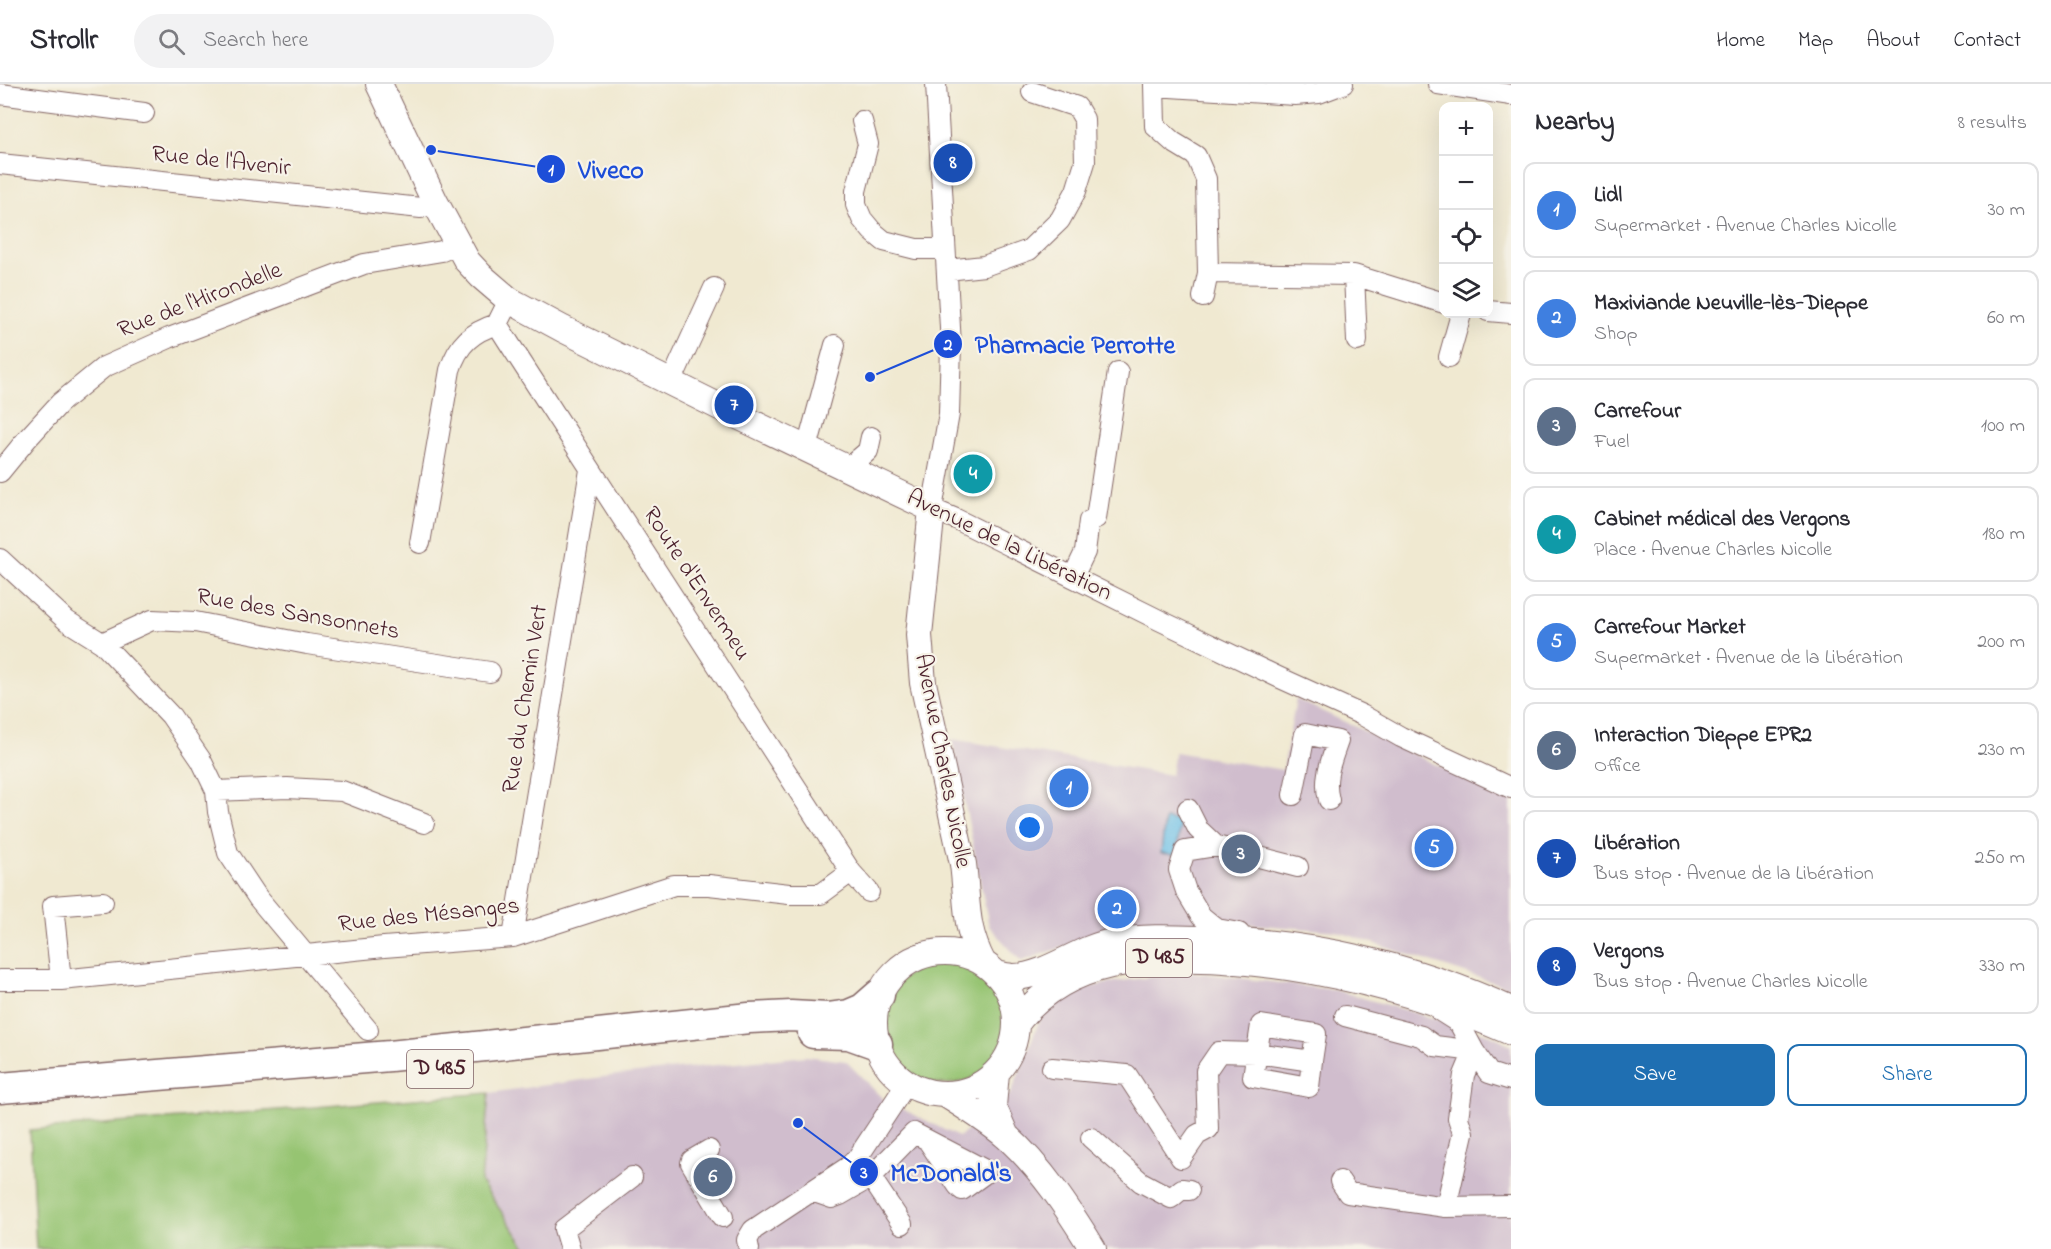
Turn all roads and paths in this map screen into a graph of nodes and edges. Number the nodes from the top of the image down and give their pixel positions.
1 (379, 84) edge
2 (936, 84) edge
3 (1343, 84) edge
4 (1438, 84) edge
5 (1154, 85) edge
6 (1032, 92) dead end
7 (0, 94) edge
8 (1511, 95) edge
9 (144, 113) dead end
10 (862, 121) dead end
11 (0, 164) edge
12 (435, 202) junction
13 (458, 244) junction
14 (945, 249) junction
15 (947, 270) junction
16 (1208, 273) junction
17 (1354, 275) junction
18 (714, 288) dead end
19 (1203, 297) dead end
20 (509, 300) junction
21 (1439, 302) edge
22 (1493, 311) edge
23 (1511, 313) edge
24 (1460, 318) edge
25 (498, 324) junction
26 (1357, 341) dead end
27 (836, 345) dead end
28 (1449, 357) dead end
29 (1118, 372) dead end
30 (671, 382) junction
31 (871, 437) dead end
32 (807, 448) junction
33 (848, 468) junction
34 (590, 470) junction
35 (0, 472) edge
36 (932, 509) junction
37 (420, 543) dead end
38 (0, 559) edge
39 (1073, 577) junction
40 (102, 642) junction
41 (490, 672) dead end
42 (1511, 788) edge
43 (216, 792) junction
44 (1293, 795) dead end
45 (1329, 800) dead end
46 (424, 823) dead end
47 (1216, 846) junction
48 (1185, 851) junction
49 (1298, 867) dead end
50 (851, 872) junction
51 (869, 892) dead end
52 (965, 900) junction
53 (103, 903) dead end
54 (513, 937) junction
55 (1309, 948) junction
56 (938, 952) junction
57 (307, 955) junction
58 (990, 969) junction
59 (0, 980) edge
60 (61, 980) junction
61 (879, 995) junction
62 (1418, 996) junction
63 (1511, 1010) edge
64 (1345, 1016) dead end
65 (1016, 1024) junction
66 (368, 1030) dead end
67 (1511, 1032) edge
68 (877, 1044) junction
69 (1474, 1051) junction
70 (1256, 1053) junction
71 (1312, 1061) junction
72 (1052, 1068) dead end
73 (996, 1073) junction
74 (1511, 1080) edge
75 (907, 1083) junction
76 (0, 1088) edge
77 (945, 1094) junction
78 (0, 1106) edge
79 (1006, 1137) junction
80 (1091, 1138) dead end
81 (928, 1141) dead end
82 (709, 1150) dead end
83 (858, 1157) junction
84 (632, 1177) dead end
85 (871, 1177) junction
86 (1340, 1181) dead end
87 (1189, 1190) dead end
88 (804, 1196) junction
89 (1511, 1206) edge
90 (1446, 1207) junction
91 (723, 1217) dead end
92 (902, 1224) dead end
93 (570, 1249) edge
94 (749, 1249) edge
95 (1093, 1249) edge

1 - 12 main road, Avenue de la Libération
2 - 14 street, Avenue Charles Nicolle
3 - 5 street
4 - 8 street
5 - 16 street
6 - 15 street
7 - 9 street
10 - 14 street
11 - 12 street, Rue de l'Avenir
12 - 13 main road, Avenue de la Libération
13 - 20 main road, Avenue de la Libération
13 - 35 street, Rue de l'Hirondelle
14 - 15 street, Avenue Charles Nicolle
15 - 36 street, Avenue Charles Nicolle
16 - 17 street
16 - 19 street
17 - 21 street
17 - 26 street
18 - 30 street
20 - 25 street
20 - 30 main road, Avenue de la Libération
22 - 23 street
24 - 28 street
25 - 34 street, Route d'Envermeu
25 - 37 street
27 - 32 street
29 - 39 street
30 - 32 main road, Avenue de la Libération
31 - 33 street
32 - 33 main road, Avenue de la Libération
33 - 36 main road, Avenue de la Libération
34 - 50 street, Route d'Envermeu
34 - 54 street, Rue du Chemin Vert
36 - 39 street, Avenue de la Libération
36 - 52 main road, Avenue Charles Nicolle
38 - 40 street
39 - 42 street, Avenue de la Libération
40 - 41 street, Rue des Sansonnets
40 - 43 street
43 - 46 street
43 - 57 street
44 - 45 street
47 - 48 street
47 - 48 street
47 - 49 street
48 - 55 street
50 - 51 street, Route d'Envermeu
50 - 54 street, Rue des Mésanges
52 - 56 main road, Avenue Charles Nicolle
52 - 58 main road, Avenue Charles Nicolle
53 - 60 street
54 - 57 street, Rue des Mésanges
55 - 58 main road, D 485
55 - 63 main road, D 485
56 - 58 main road
56 - 61 main road
57 - 60 street, Rue des Mésanges
57 - 66 street
58 - 65 main road
59 - 60 street, Rue des Mésanges
61 - 68 main road
61 - 76 highway, D 485
62 - 65 main road, D 485
62 - 67 main road, D 485
62 - 69 street
64 - 69 street
65 - 73 main road
68 - 75 main road
68 - 78 highway, D 485
69 - 74 street
69 - 90 street
70 - 71 street
70 - 71 street
70 - 71 street
70 - 72 street
73 - 77 main road
73 - 79 main road
75 - 77 main road
75 - 83 street
77 - 79 main road
79 - 95 main road
80 - 87 street
81 - 85 street
82 - 91 street
83 - 85 street
83 - 88 street
84 - 93 street
85 - 88 street
85 - 92 street
86 - 90 street
88 - 94 street
89 - 90 street

